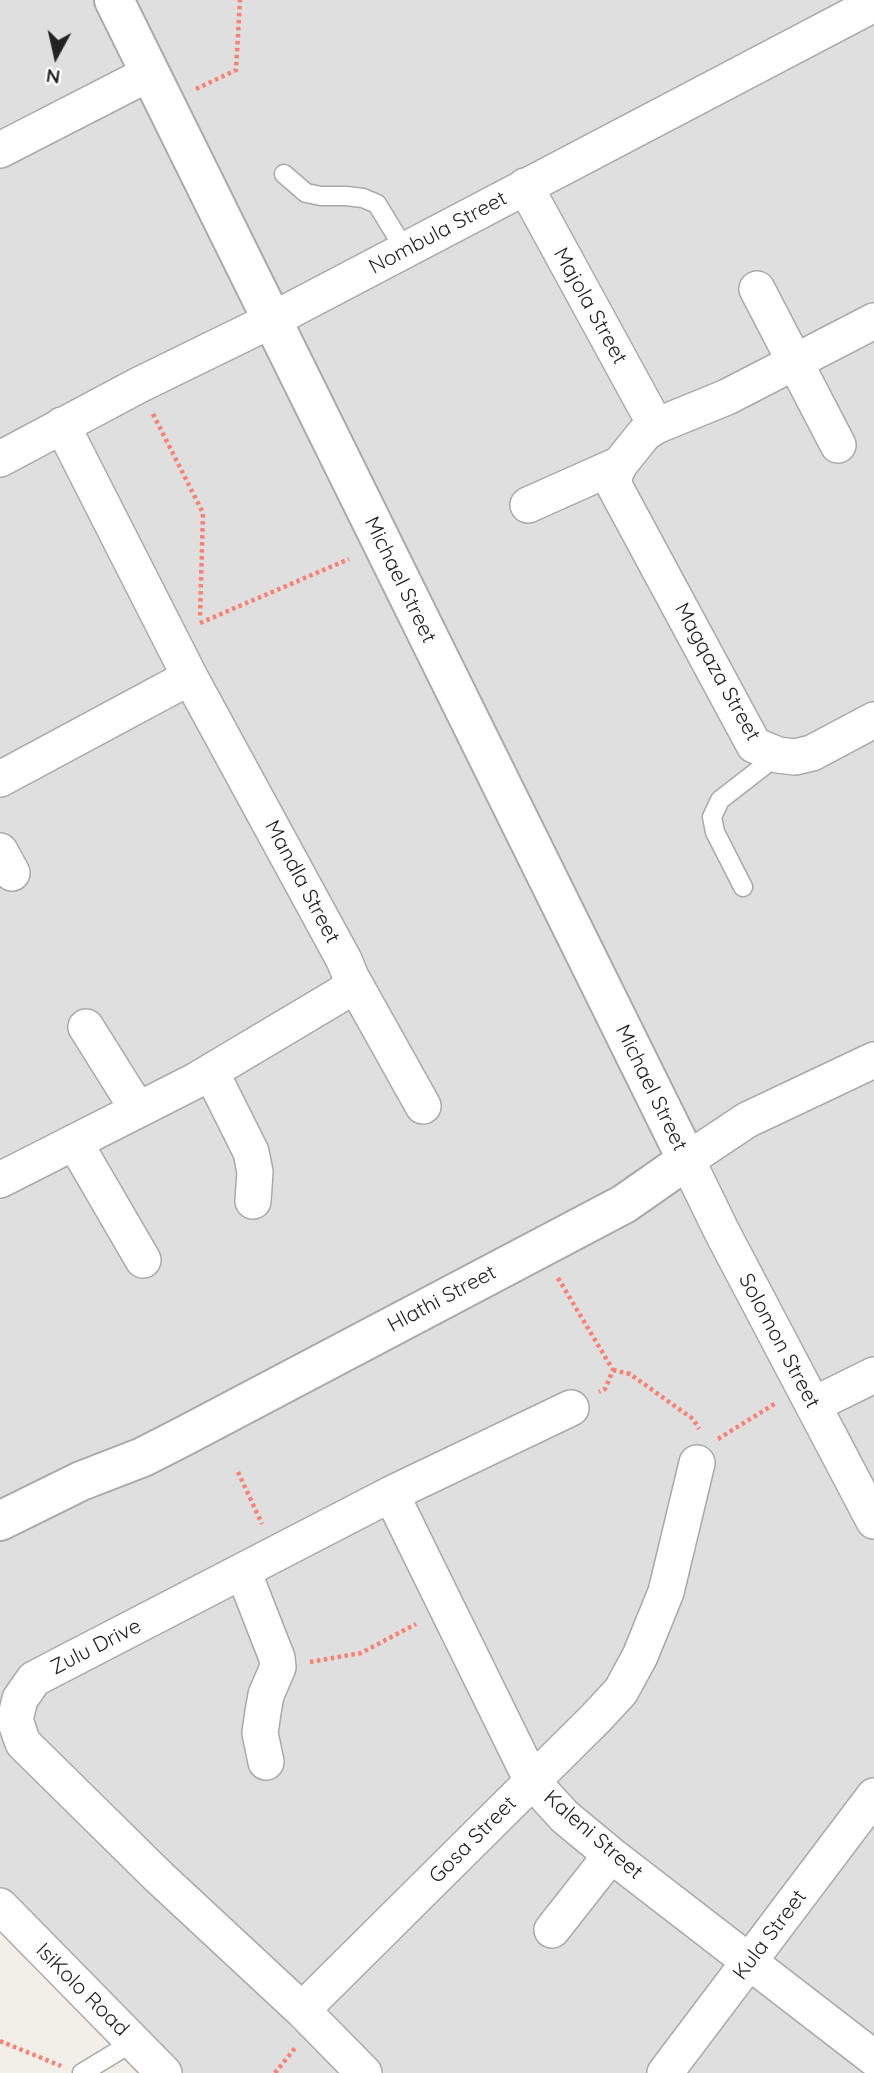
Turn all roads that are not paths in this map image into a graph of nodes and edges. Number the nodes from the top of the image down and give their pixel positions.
1 (114, 0) edge
2 (874, 4) edge
3 (158, 88) junction
4 (0, 150) edge
5 (284, 174) dead end
6 (525, 186) junction
7 (405, 250) junction
8 (757, 289) dead end
9 (272, 320) junction
10 (874, 321) edge
11 (796, 362) junction
12 (62, 425) junction
13 (656, 426) junction
14 (838, 445) dead end
15 (0, 459) edge
16 (618, 475) junction
17 (528, 505) dead end
18 (190, 677) junction
19 (874, 720) edge
20 (778, 755) junction
21 (0, 779) edge
22 (743, 887) dead end
23 (351, 977) junction
24 (86, 1027) dead end
25 (874, 1060) edge
26 (211, 1072) junction
27 (423, 1106) dead end
28 (138, 1110) junction
29 (75, 1143) junction
30 (687, 1160) junction
31 (0, 1180) edge
32 (253, 1202) dead end
33 (143, 1261) dead end
34 (874, 1375) edge
35 (808, 1397) junction
36 (571, 1408) road end
37 (703, 1454) road end
38 (391, 1494) junction
39 (0, 1521) edge
40 (874, 1521) edge
41 (243, 1571) junction
42 (266, 1762) dead end
43 (532, 1781) junction
44 (874, 1796) edge
45 (611, 1855) junction
46 (0, 1906) edge
47 (552, 1930) dead end
48 (751, 1961) junction
49 (302, 2010) junction
50 (133, 2042) junction
51 (874, 2058) edge
52 (74, 2071) edge
53 (164, 2073) edge
54 (364, 2073) edge
55 (666, 2073) edge

1 - 3 street, Michael Street
2 - 6 street, Nombula Street
3 - 4 street
3 - 9 street, Michael Street
5 - 7 lane
6 - 7 street, Nombula Street
6 - 13 street, Majola Street
7 - 9 street, Nombula Street
8 - 11 street
9 - 12 street, Nombula Street
9 - 30 street, Michael Street
10 - 11 street
11 - 13 street
11 - 14 street
12 - 15 street, Nombula Street
12 - 18 street, Mandla Street
13 - 16 street
16 - 17 street
16 - 20 street, Magqaza Street
18 - 21 street
18 - 23 street, Mandla Street
19 - 20 street, Magqaza Street
20 - 22 lane
23 - 26 street
23 - 27 street, Mandla Street
24 - 28 street
25 - 30 street, Hlathi Street
26 - 28 street
26 - 32 street
28 - 29 street
29 - 31 street
29 - 33 street
30 - 35 street, Solomon Street
30 - 39 street, Hlathi Street
34 - 35 street
35 - 40 street, Solomon Street
36 - 38 street, Zulu Drive
37 - 43 street, Gosa Street
38 - 41 street, Zulu Drive
38 - 43 street, Kaleni Street
41 - 42 street
41 - 49 street, Zulu Drive
43 - 45 street, Kaleni Street
43 - 49 street, Gosa Street
44 - 48 street, Kula Street
45 - 47 street
45 - 48 street, Kaleni Street
46 - 50 street, IsiKolo Road
48 - 51 street, Kaleni Street
48 - 55 street, Kula Street
49 - 54 street, Zulu Drive
50 - 52 lane
50 - 53 street, IsiKolo Road

